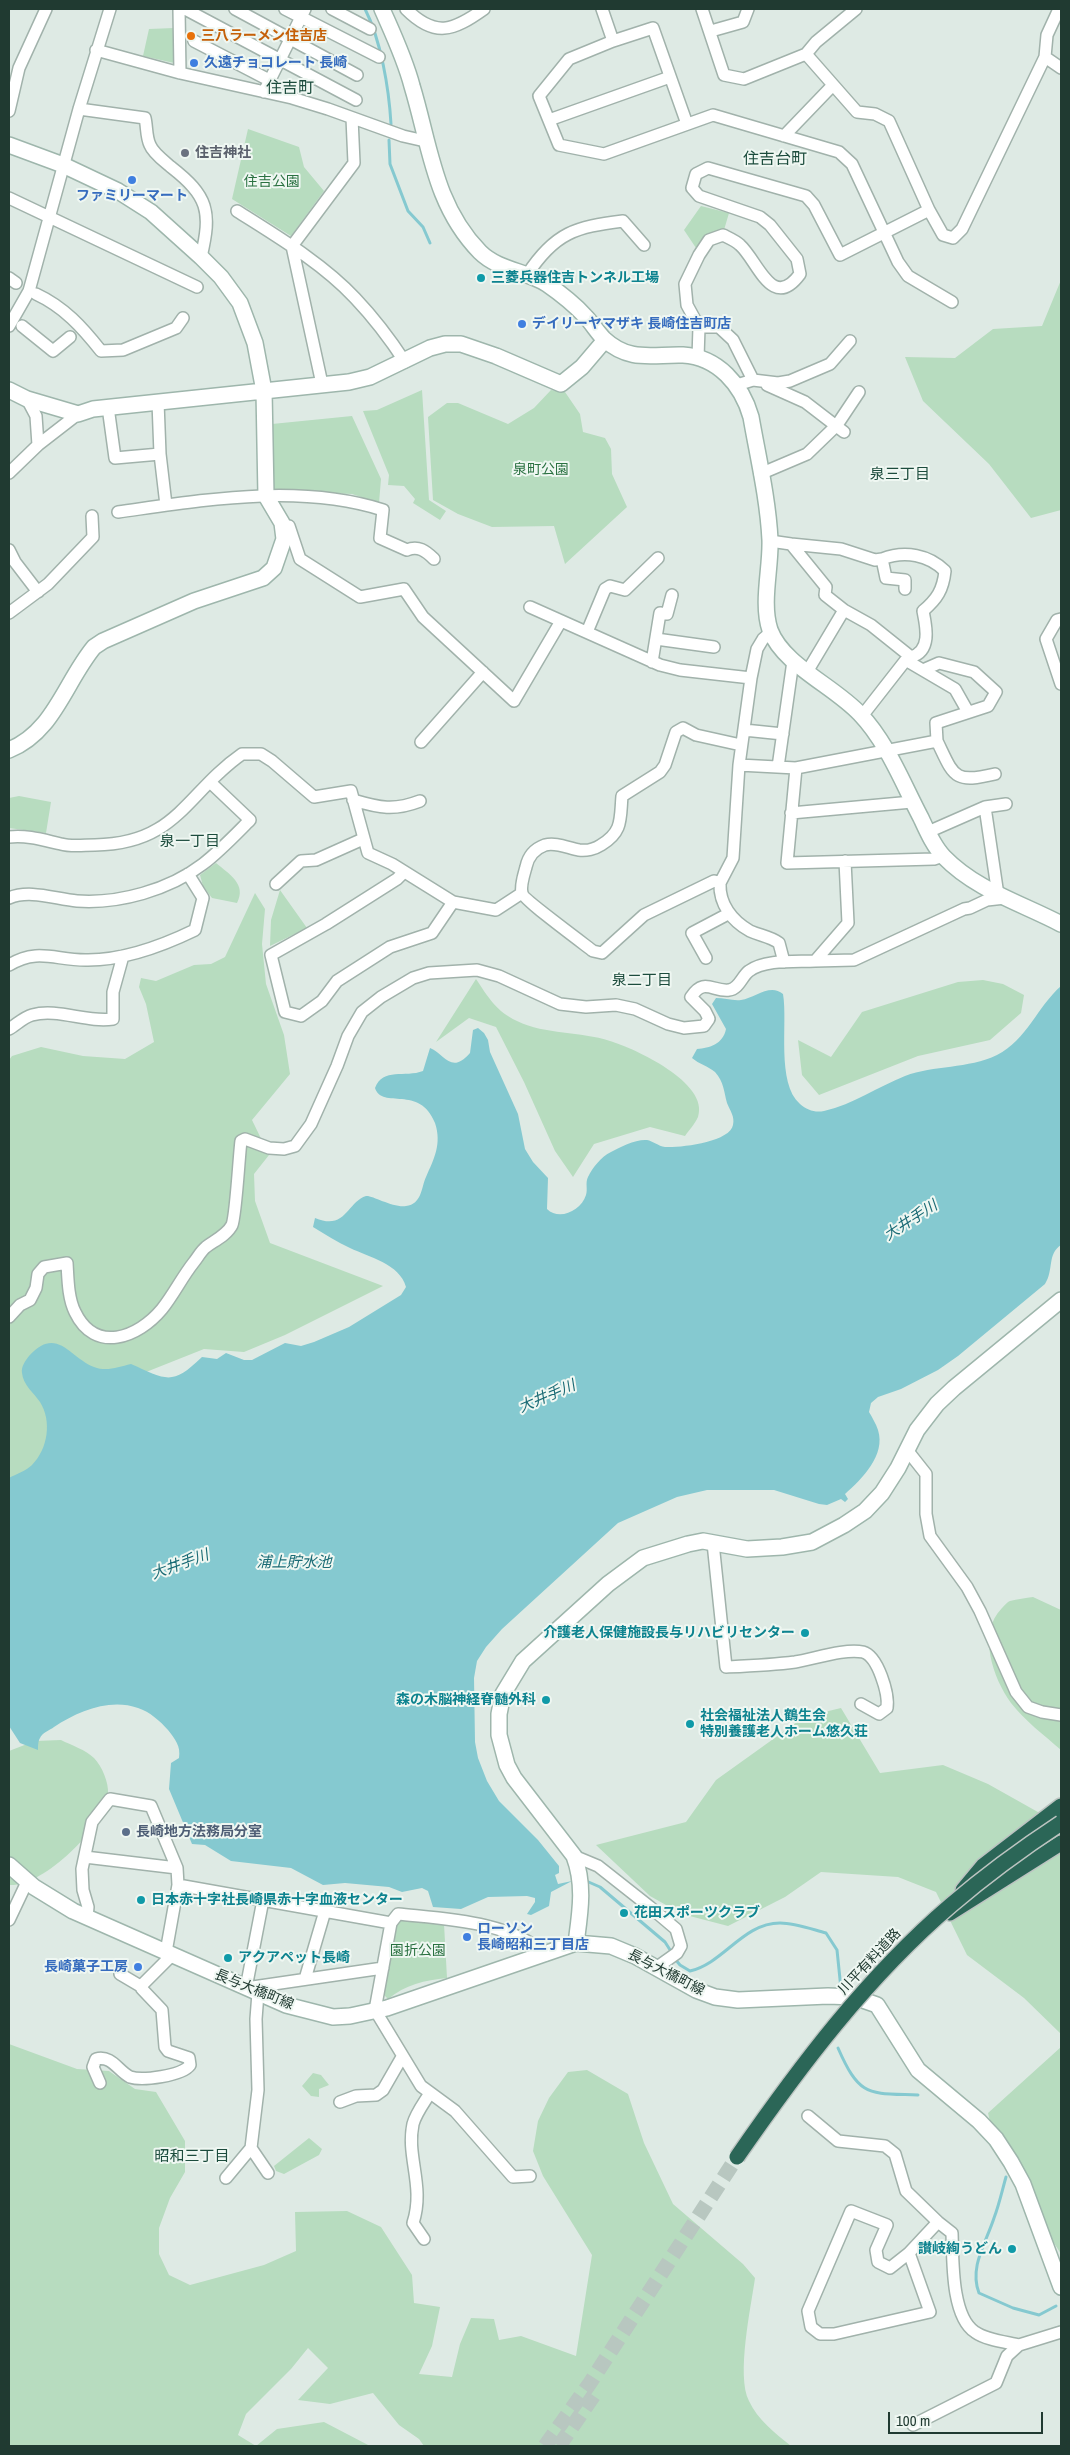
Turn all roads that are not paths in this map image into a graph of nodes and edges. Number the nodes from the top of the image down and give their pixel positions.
1 (46, 9) edge
2 (110, 9) edge
3 (179, 9) edge
4 (185, 9) edge
5 (235, 9) edge
6 (285, 9) edge
7 (332, 9) edge
8 (382, 9) edge
9 (406, 9) edge
10 (484, 9) edge
11 (602, 9) edge
12 (702, 9) edge
13 (748, 9) edge
14 (856, 9) edge
15 (1058, 9) edge
16 (303, 13) edge
17 (370, 29) dead end
18 (711, 31) junction
19 (290, 38) junction
20 (194, 41) dead end
21 (614, 41) junction
22 (96, 50) junction
23 (806, 54) junction
24 (379, 57) dead end
25 (1045, 57) junction
26 (279, 59) junction
27 (1061, 68) edge
28 (180, 73) junction
29 (358, 75) dead end
30 (670, 77) junction
31 (269, 80) junction
32 (833, 85) junction
33 (264, 92) junction
34 (356, 100) dead end
35 (78, 109) junction
36 (9, 111) edge
37 (352, 118) junction
38 (549, 120) junction
39 (686, 124) junction
40 (784, 136) junction
41 (425, 141) junction
42 (9, 145) edge
43 (63, 164) junction
44 (9, 198) edge
45 (929, 210) junction
46 (237, 211) dead end
47 (48, 218) junction
48 (885, 234) junction
49 (644, 245) dead end
50 (292, 246) junction
51 (201, 257) junction
52 (527, 275) junction
53 (197, 287) dead end
54 (36, 294) dead end
55 (952, 302) dead end
56 (183, 318) dead end
57 (9, 326) edge
58 (22, 326) dead end
59 (699, 326) junction
60 (70, 337) dead end
61 (605, 340) junction
62 (850, 341) dead end
63 (698, 358) junction
64 (406, 362) junction
65 (756, 380) junction
66 (322, 384) junction
67 (737, 385) junction
68 (9, 390) edge
69 (264, 391) junction
70 (859, 392) dead end
71 (27, 399) junction
72 (158, 402) junction
73 (108, 407) junction
74 (78, 414) junction
75 (840, 429) junction
76 (38, 445) junction
77 (160, 454) junction
78 (9, 472) edge
79 (760, 474) junction
80 (266, 496) junction
81 (166, 506) junction
82 (118, 512) dead end
83 (92, 516) dead end
84 (289, 526) dead end
85 (770, 541) junction
86 (791, 544) junction
87 (9, 550) edge
88 (658, 558) dead end
89 (434, 559) dead end
90 (882, 559) junction
91 (905, 589) dead end
92 (38, 592) junction
93 (672, 595) dead end
94 (530, 607) dead end
95 (844, 610) junction
96 (9, 613) edge
97 (1061, 619) edge
98 (561, 621) junction
99 (587, 632) junction
100 (771, 632) junction
101 (656, 640) junction
102 (714, 648) dead end
103 (912, 656) junction
104 (793, 661) junction
105 (652, 662) junction
106 (923, 670) junction
107 (484, 672) junction
108 (807, 672) junction
109 (751, 678) junction
110 (1061, 684) edge
111 (968, 712) junction
112 (862, 716) junction
113 (744, 730) junction
114 (783, 734) junction
115 (937, 741) junction
116 (421, 742) dead end
117 (741, 745) junction
118 (9, 750) edge
119 (886, 752) junction
120 (739, 765) junction
121 (778, 767) junction
122 (796, 768) junction
123 (995, 774) dead end
124 (210, 782) junction
125 (354, 800) junction
126 (420, 801) dead end
127 (912, 802) junction
128 (1006, 804) dead end
129 (985, 807) junction
130 (792, 813) junction
131 (928, 832) junction
132 (9, 837) edge
133 (362, 839) junction
134 (943, 856) junction
135 (845, 861) junction
136 (404, 872) junction
137 (188, 874) junction
138 (720, 883) junction
139 (276, 884) dead end
140 (522, 893) junction
141 (1001, 896) junction
142 (9, 898) edge
143 (453, 902) junction
144 (728, 914) junction
145 (1061, 924) edge
146 (123, 956) junction
147 (706, 958) dead end
148 (814, 961) junction
149 (784, 962) junction
150 (9, 965) edge
151 (9, 1029) edge
152 (1061, 1300) edge
153 (9, 1317) edge
154 (907, 1450) junction
155 (713, 1543) junction
156 (861, 1704) dead end
157 (1061, 1714) edge
158 (1061, 1806) edge
159 (1061, 1823) edge
160 (1061, 1831) edge
161 (1061, 1843) edge
162 (574, 1856) junction
163 (85, 1857) junction
164 (9, 1865) edge
165 (177, 1868) junction
166 (27, 1882) junction
167 (178, 1885) junction
168 (263, 1900) junction
169 (950, 1909) junction
170 (325, 1911) junction
171 (87, 1917) junction
172 (9, 1920) edge
173 (391, 1923) junction
174 (576, 1943) junction
175 (169, 1953) junction
176 (546, 1955) junction
177 (667, 1960) junction
178 (383, 1968) junction
179 (120, 1974) dead end
180 (305, 1980) junction
181 (142, 1987) junction
182 (252, 1991) junction
183 (376, 2010) junction
184 (402, 2057) junction
185 (100, 2083) dead end
186 (430, 2093) junction
187 (340, 2102) dead end
188 (808, 2116) dead end
189 (251, 2148) junction
190 (740, 2159) tunnel mouth
191 (268, 2173) dead end
192 (530, 2176) dead end
193 (226, 2178) dead end
194 (938, 2222) junction
195 (424, 2239) dead end
196 (909, 2253) junction
197 (1061, 2286) edge
198 (1061, 2332) edge
199 (1019, 2345) junction
200 (913, 2425) dead end

1 - 36 street
2 - 22 street
3 - 28 street
4 - 26 street
5 - 19 street
6 - 16 street
7 - 17 street
8 - 41 street
9 - 10 street
11 - 21 street
12 - 18 street
13 - 18 street
14 - 23 street
15 - 25 street
16 - 19 street
16 - 24 street
18 - 23 street
19 - 26 street
19 - 29 street
20 - 31 street
21 - 30 street
21 - 38 street
22 - 28 street
22 - 35 street
23 - 32 street
25 - 27 street
25 - 45 street
26 - 31 street
26 - 34 street
28 - 33 street
30 - 38 street
30 - 39 street
31 - 33 street
32 - 40 street
32 - 45 street
33 - 37 street
35 - 43 street
35 - 51 street
37 - 41 street
37 - 50 street
38 - 39 street
39 - 40 street
40 - 48 street
41 - 52 street
42 - 43 street
43 - 47 street
43 - 51 street
44 - 47 street
45 - 48 street
46 - 50 street
47 - 53 street
47 - 57 street
48 - 55 street
48 - 59 street
49 - 52 street
50 - 64 street
50 - 66 street
51 - 69 street
52 - 61 street
54 - 56 street
58 - 60 street
59 - 63 street
59 - 65 street
61 - 63 street
61 - 64 street
62 - 65 street
63 - 67 street
64 - 66 street
65 - 67 street
65 - 75 street
66 - 69 street
67 - 79 street
68 - 71 street
69 - 72 street
69 - 80 street
70 - 75 street
71 - 74 street
71 - 76 street
72 - 73 street
72 - 77 street
73 - 74 street
73 - 77 street
74 - 76 street
75 - 79 street
76 - 78 street
77 - 81 street
79 - 85 street
80 - 81 street
80 - 89 street
80 - 118 street
81 - 82 street
83 - 92 street
84 - 107 street
85 - 86 street
85 - 100 street
86 - 90 street
86 - 95 street
87 - 92 street
88 - 99 street
90 - 91 street
90 - 103 street
92 - 96 street
93 - 101 street
94 - 98 street
95 - 103 street
95 - 108 street
97 - 110 street
98 - 99 street
98 - 107 street
99 - 105 street
100 - 104 street
100 - 109 street
101 - 102 street
101 - 105 street
103 - 106 street
103 - 112 street
104 - 108 street
104 - 114 street
105 - 109 street
106 - 111 street
106 - 111 street
107 - 116 street
108 - 112 street
109 - 113 street
111 - 115 street
112 - 119 street
113 - 114 street
113 - 117 street
114 - 121 street
115 - 119 street
115 - 123 street
117 - 120 street
117 - 140 street
119 - 122 street
119 - 127 street
120 - 121 street
120 - 138 street
121 - 122 street
122 - 130 street
124 - 125 street
124 - 132 street
124 - 137 street
125 - 126 street
125 - 133 street
127 - 130 street
127 - 131 street
128 - 129 street
129 - 131 street
129 - 141 street
130 - 135 street
131 - 134 street
133 - 136 street
133 - 139 street
134 - 135 street
134 - 141 street
135 - 148 street
136 - 143 street
136 - 143 street
137 - 142 street
137 - 146 street
138 - 140 street
138 - 144 street
140 - 143 street
141 - 145 street
141 - 148 street
144 - 147 street
144 - 149 street
146 - 150 street
146 - 151 street
148 - 149 street
149 - 153 street
152 - 154 street
154 - 155 street
154 - 157 street
155 - 156 street
155 - 162 street
158 - 169 highway
159 - 169 highway, 川平有料道路, bridge
160 - 169 highway, 川平有料道路
161 - 169 highway
162 - 174 street
162 - 177 street
163 - 165 street
163 - 165 street
163 - 171 street
164 - 166 street, 長与大橋町線
165 - 167 street
166 - 171 street, 長与大橋町線
166 - 172 street
167 - 168 street
167 - 175 street
168 - 170 street
168 - 182 street
169 - 190 highway, 川平有料道路
170 - 173 street
170 - 180 street
171 - 175 street, 長与大橋町線
173 - 176 street
173 - 178 street
174 - 176 street, 長与大橋町線
174 - 177 street, 長与大橋町線
175 - 181 street
175 - 182 street, 長与大橋町線
176 - 183 street, 長与大橋町線
177 - 197 street, 長与大橋町線
178 - 180 street
178 - 183 street
179 - 181 street
180 - 182 street
181 - 185 street
182 - 183 street, 長与大橋町線
182 - 189 street
183 - 184 street
184 - 186 street
184 - 187 street
186 - 192 street
186 - 195 street
188 - 194 street
189 - 191 street
189 - 193 street
194 - 196 street
194 - 199 street
196 - 196 street
198 - 199 street
199 - 200 street

